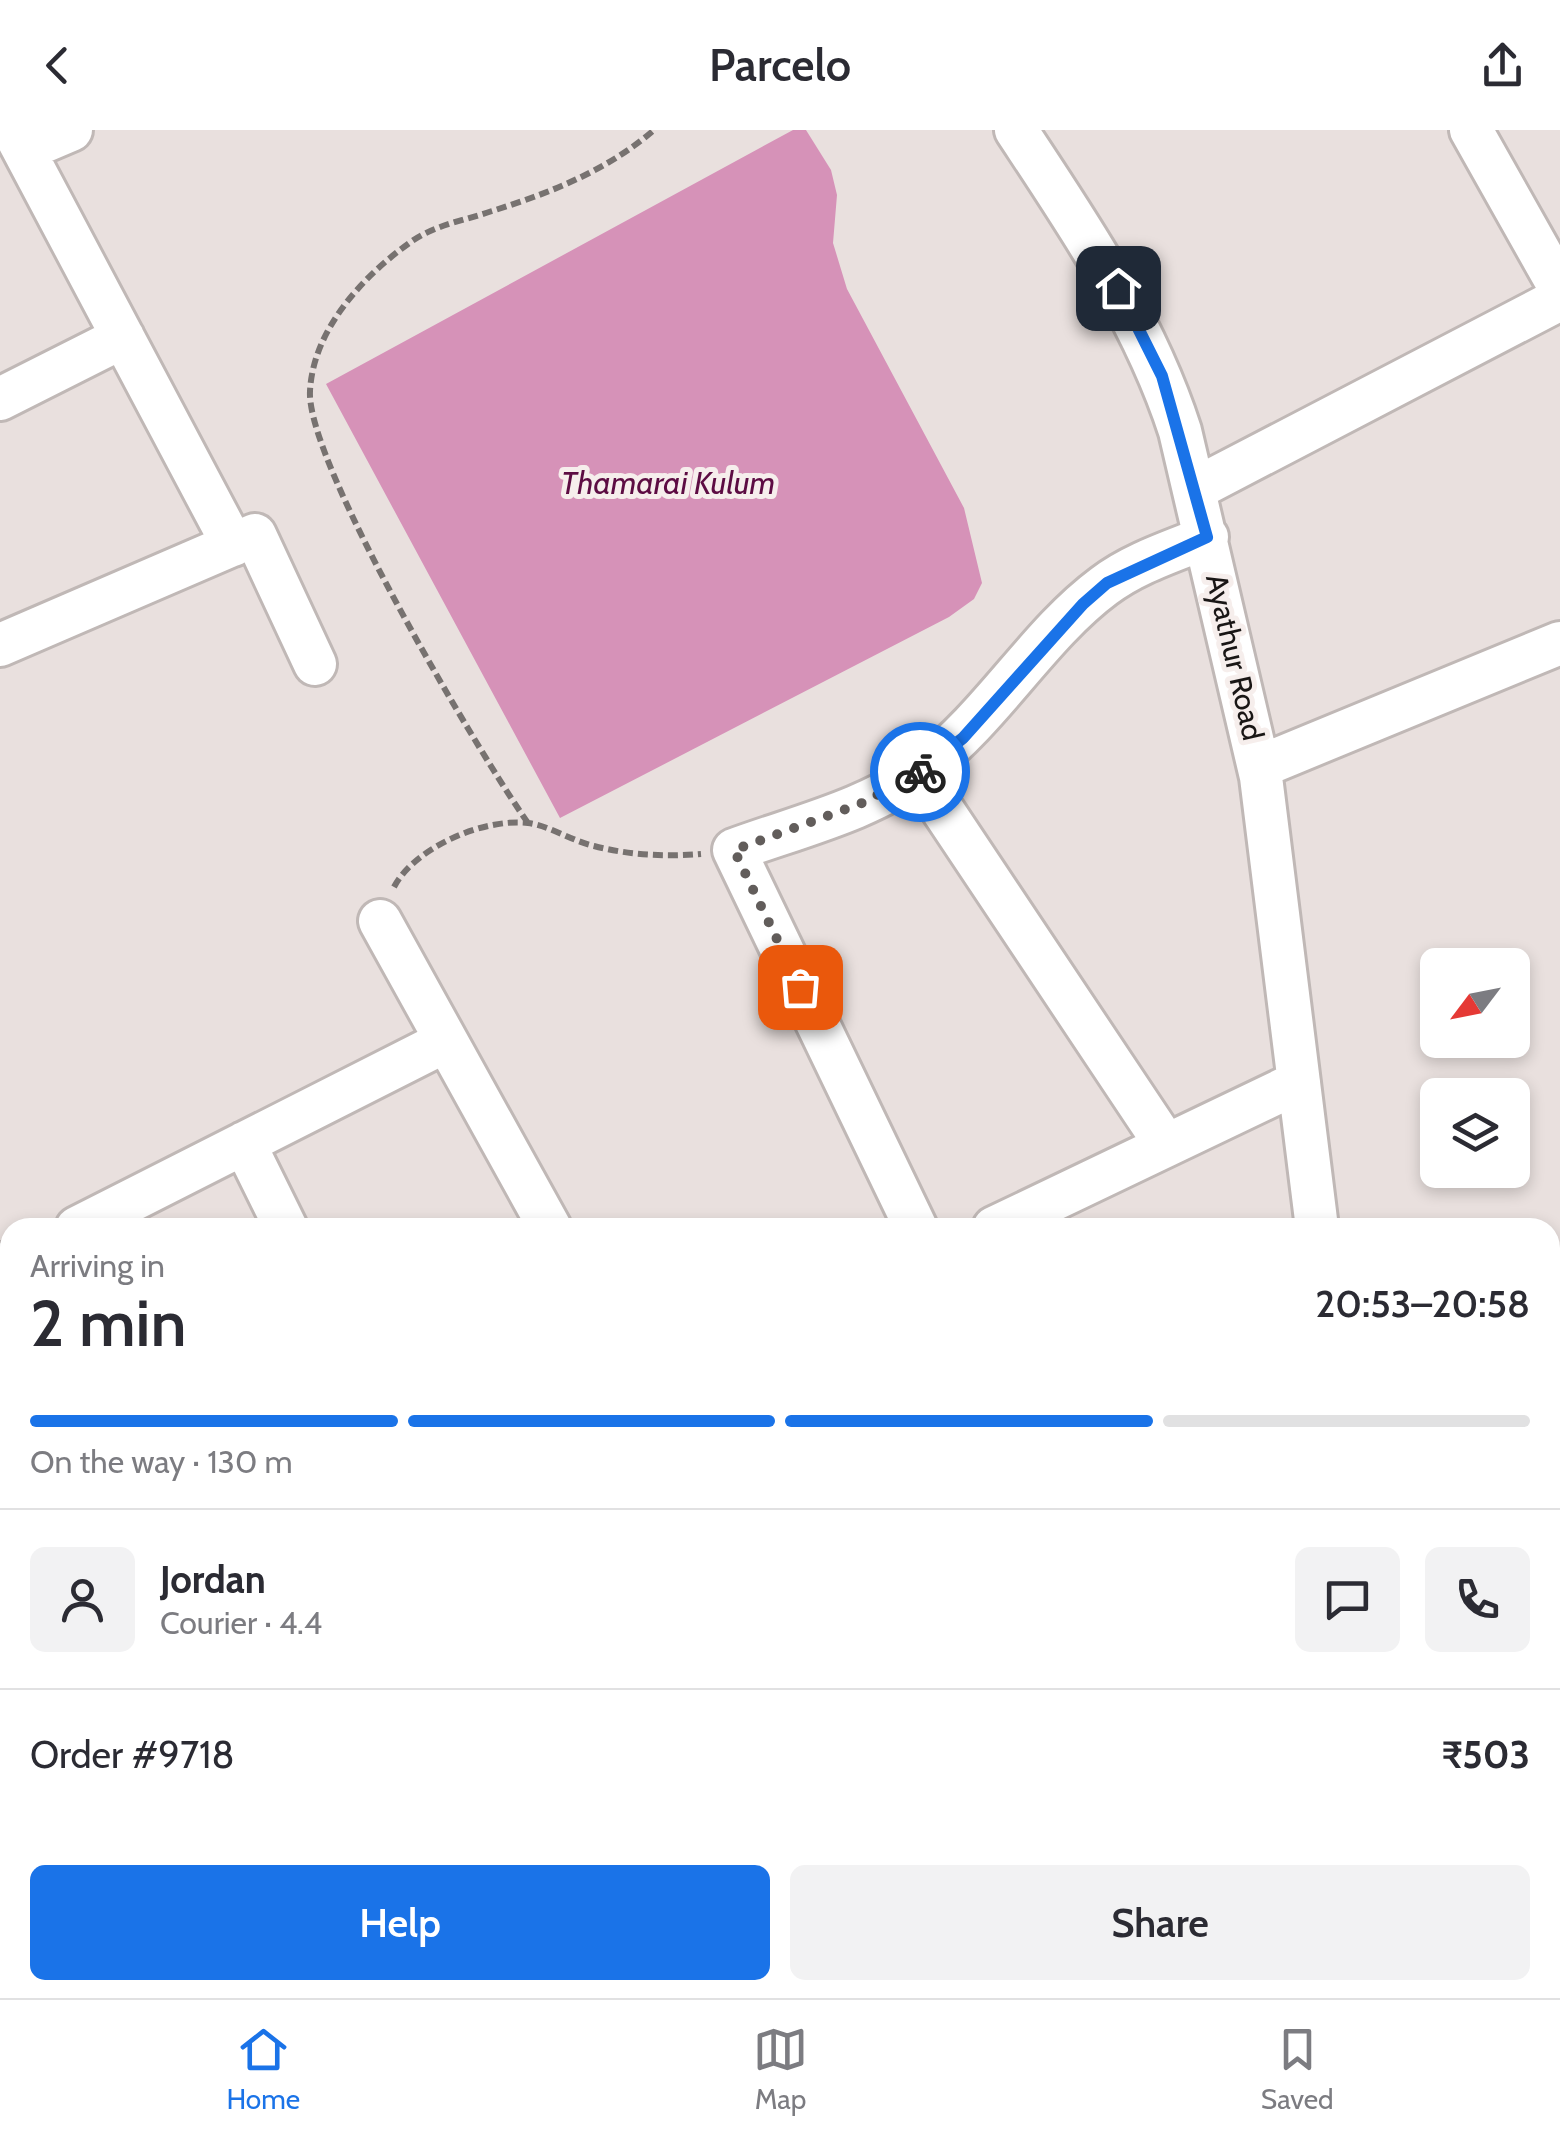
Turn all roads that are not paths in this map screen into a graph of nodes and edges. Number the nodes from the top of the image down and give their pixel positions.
1 (71, 130) edge
2 (1016, 130) edge
3 (1470, 130) edge
4 (18, 140) edge
5 (1560, 288) edge
6 (1560, 298) edge
7 (122, 337) junction
8 (0, 398) edge
9 (1195, 489) junction
10 (1207, 537) junction
11 (232, 545) junction
12 (1560, 643) edge
13 (0, 645) edge
14 (315, 664) dead end
15 (1259, 767) junction
16 (918, 773) junction
17 (380, 920) road end
18 (444, 1042) junction
19 (1300, 1082) junction
20 (244, 1143) junction
21 (1166, 1145) junction
22 (98, 1218) edge
23 (281, 1218) edge
24 (544, 1218) edge
25 (911, 1218) edge
26 (1015, 1218) edge
27 (1316, 1218) edge

1 - 4 street
2 - 9 street, Ayathur Road
3 - 5 street
4 - 7 street
6 - 9 street
7 - 8 street
7 - 11 street
9 - 10 street, Ayathur Road
10 - 15 street, Ayathur Road
10 - 16 street
11 - 13 street
11 - 14 street
12 - 15 street
15 - 19 street, Ayathur Road
16 - 21 street
16 - 25 street
17 - 18 street
18 - 20 street
18 - 24 street
19 - 21 street
19 - 27 street, Ayathur Road
20 - 22 street
20 - 23 street
21 - 26 street

